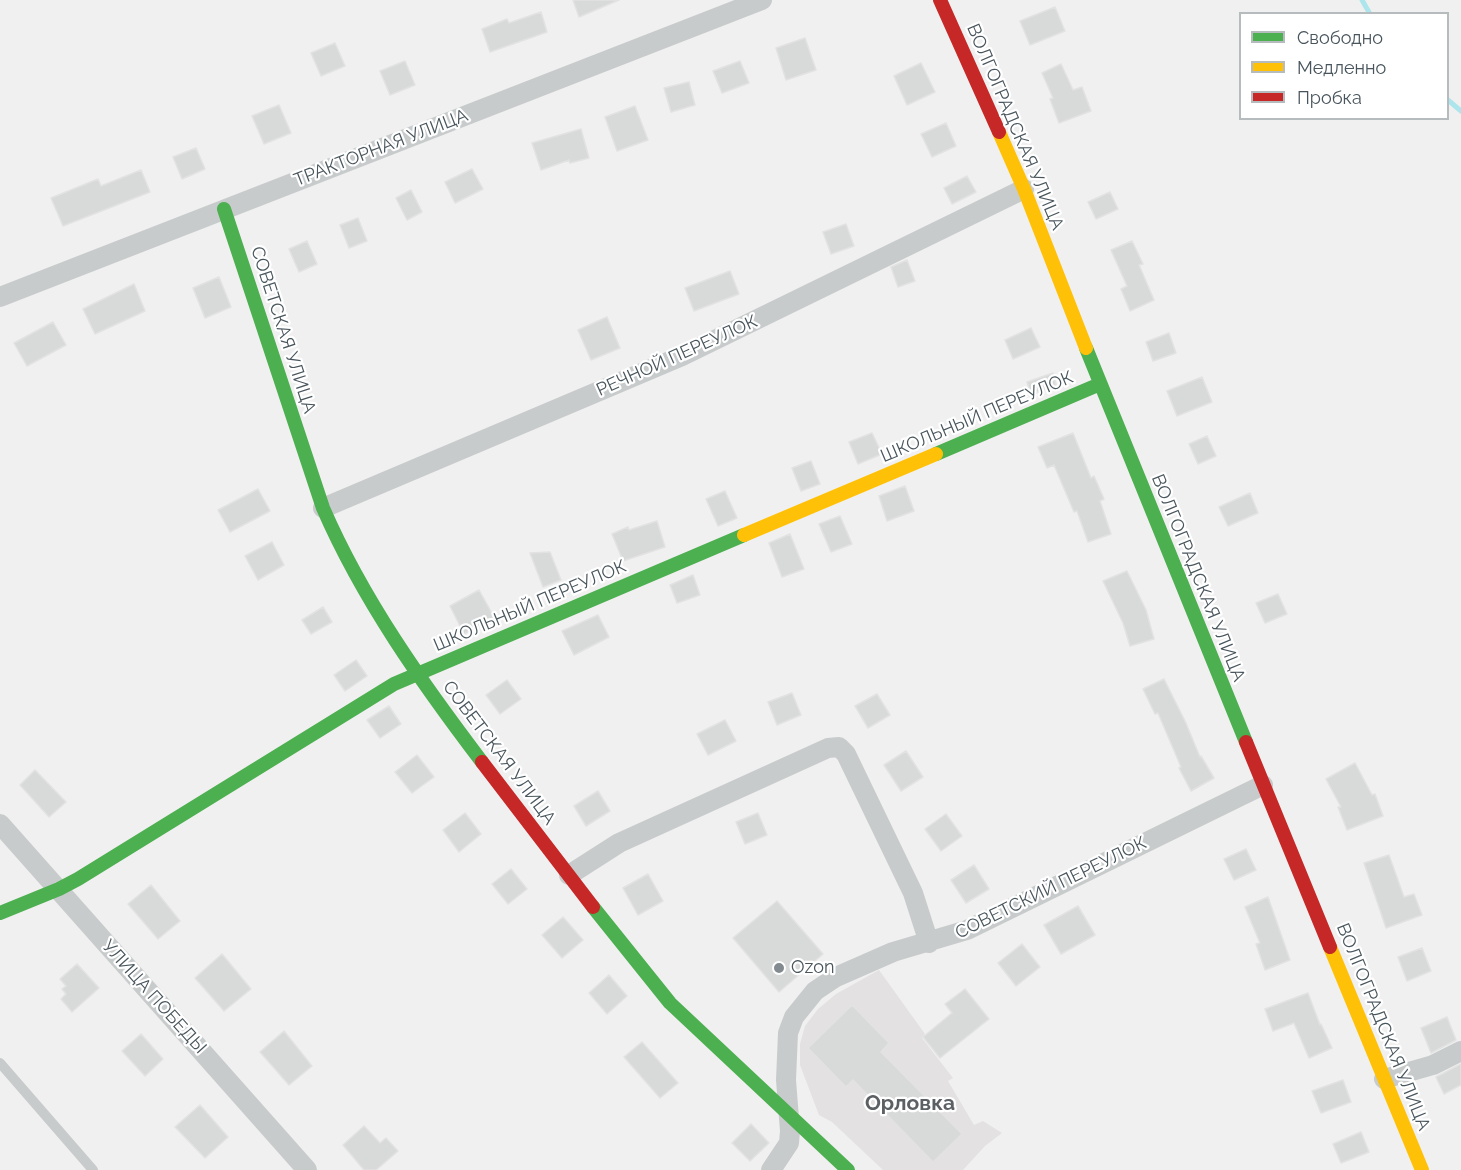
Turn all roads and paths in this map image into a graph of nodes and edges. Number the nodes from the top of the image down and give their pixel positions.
1 (762, 0) edge
2 (940, 0) edge
3 (1024, 189) junction
4 (224, 209) junction
5 (0, 297) edge
6 (1100, 384) junction
7 (323, 508) junction
8 (417, 674) junction
9 (1263, 785) junction
10 (0, 824) edge
11 (569, 875) junction
12 (58, 889) junction
13 (0, 914) edge
14 (929, 943) junction
15 (1461, 1051) edge
16 (0, 1063) edge
17 (1384, 1079) junction
18 (789, 1114) junction
19 (93, 1170) edge
20 (307, 1170) edge
21 (771, 1170) edge
22 (848, 1170) edge
23 (1422, 1170) edge

1 - 4 street, ТРАКТОРНАЯ УЛИЦА
2 - 3 street, ВОЛГОГРАДСКАЯ УЛИЦА
3 - 6 street, ВОЛГОГРАДСКАЯ УЛИЦА
3 - 7 street, РЕЧНОЙ ПЕРЕУЛОК
4 - 5 street, ТРАКТОРНАЯ УЛИЦА
4 - 7 street, СОВЕТСКАЯ УЛИЦА
6 - 8 street, ШКОЛЬНЫЙ ПЕРЕУЛОК
6 - 9 street, ВОЛГОГРАДСКАЯ УЛИЦА
7 - 8 street, СОВЕТСКАЯ УЛИЦА
8 - 11 street, СОВЕТСКАЯ УЛИЦА
8 - 12 street, ШКОЛЬНЫЙ ПЕРЕУЛОК
9 - 14 street, СОВЕТСКИЙ ПЕРЕУЛОК
9 - 17 street, ВОЛГОГРАДСКАЯ УЛИЦА
10 - 12 street, УЛИЦА ПОБЕДЫ
11 - 14 street
11 - 18 street, СОВЕТСКАЯ УЛИЦА
12 - 13 street, ШКОЛЬНЫЙ ПЕРЕУЛОК
12 - 20 street, УЛИЦА ПОБЕДЫ
14 - 18 street, СОВЕТСКИЙ ПЕРЕУЛОК
15 - 17 street
16 - 19 lane
17 - 23 street, ВОЛГОГРАДСКАЯ УЛИЦА
18 - 21 street, СОВЕТСКИЙ ПЕРЕУЛОК
18 - 22 street, СОВЕТСКАЯ УЛИЦА

